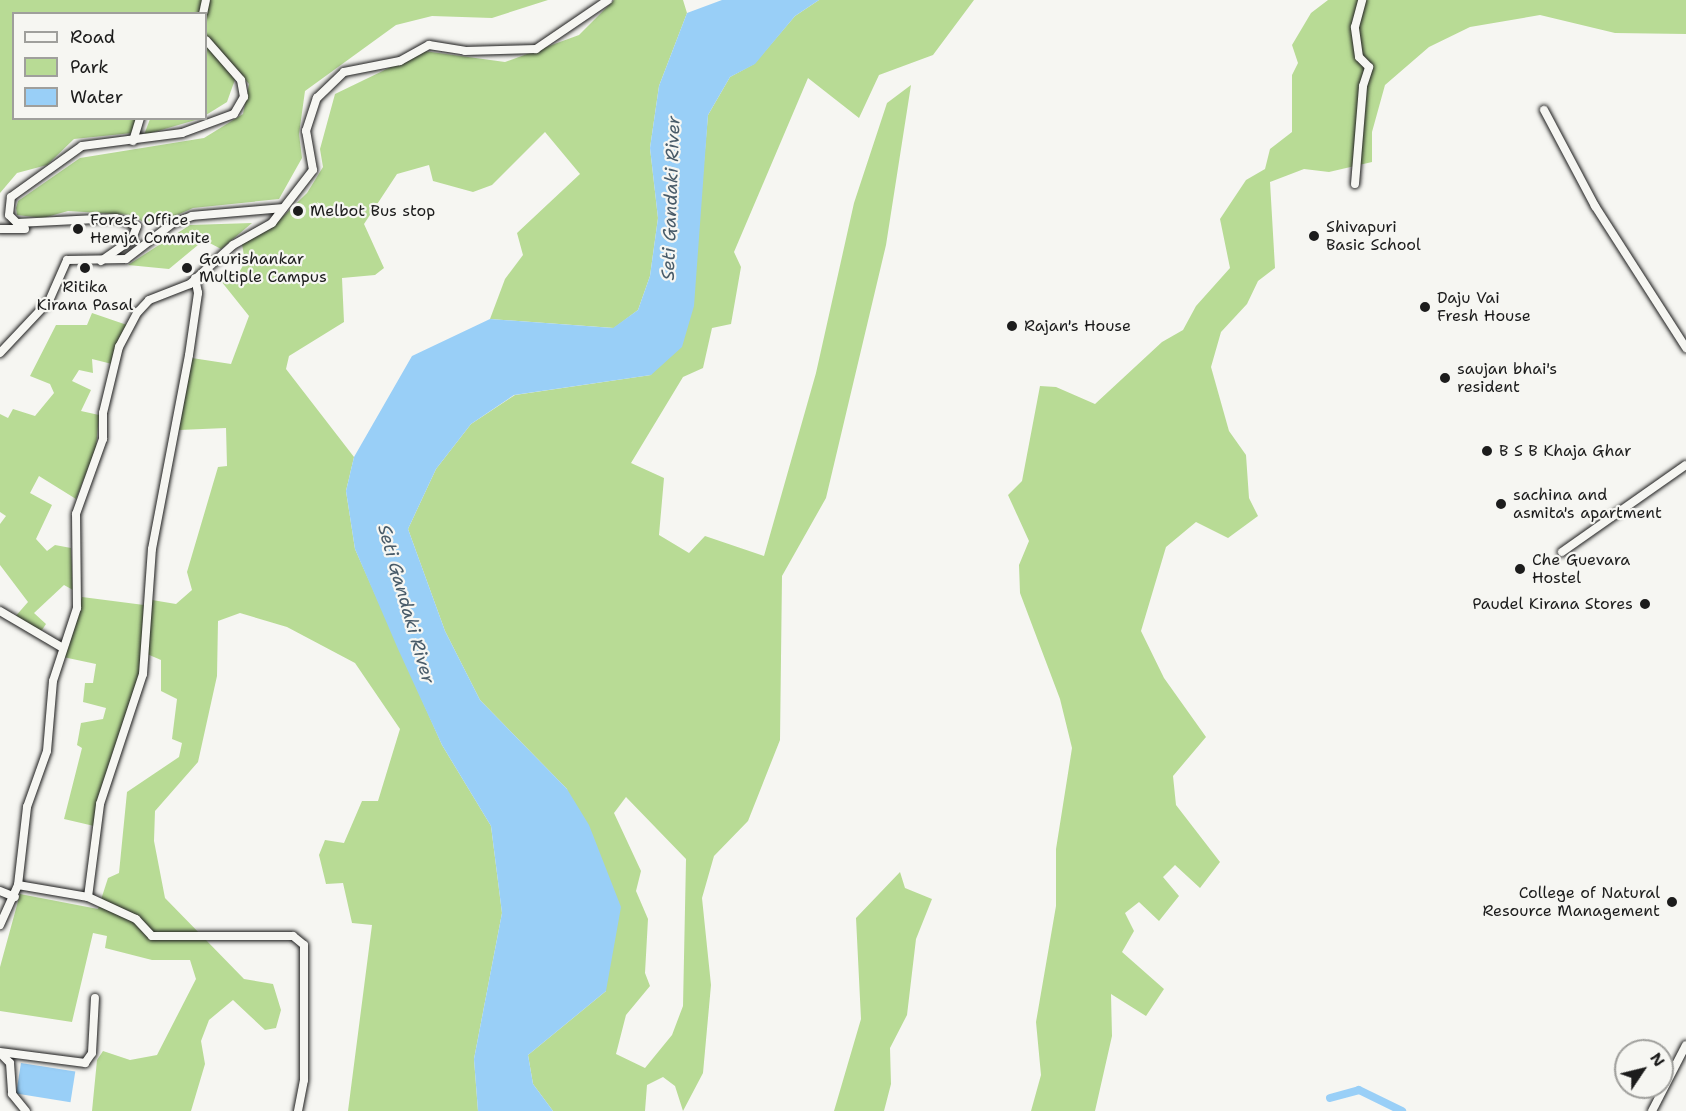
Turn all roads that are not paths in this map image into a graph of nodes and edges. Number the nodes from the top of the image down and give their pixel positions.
1 (608, 0) edge
2 (1362, 0) edge
3 (207, 41) edge
4 (1544, 110) dead end
5 (139, 120) edge
6 (133, 141) junction
7 (1355, 184) dead end
8 (283, 208) junction
9 (49, 220) junction
10 (0, 229) edge
11 (101, 261) junction
12 (195, 278) junction
13 (1686, 348) edge
14 (0, 353) edge
15 (1686, 465) edge
16 (1562, 552) dead end
17 (0, 611) edge
18 (61, 647) junction
19 (18, 885) junction
20 (0, 891) edge
21 (15, 897) junction
22 (88, 897) junction
23 (0, 925) edge
24 (95, 998) dead end
25 (1686, 1045) edge
26 (0, 1053) edge
27 (26, 1111) edge
28 (298, 1111) edge
29 (1652, 1111) edge

1 - 8 street
2 - 7 street
3 - 6 street
4 - 13 street
5 - 6 street
6 - 9 street
8 - 11 street
8 - 12 street
9 - 10 street
9 - 11 street
11 - 14 street
12 - 18 street
12 - 22 street
15 - 16 street
17 - 18 street
18 - 19 street
19 - 21 street
19 - 22 street
20 - 21 street
21 - 23 street
22 - 28 street
24 - 26 street
25 - 29 street
26 - 27 street

